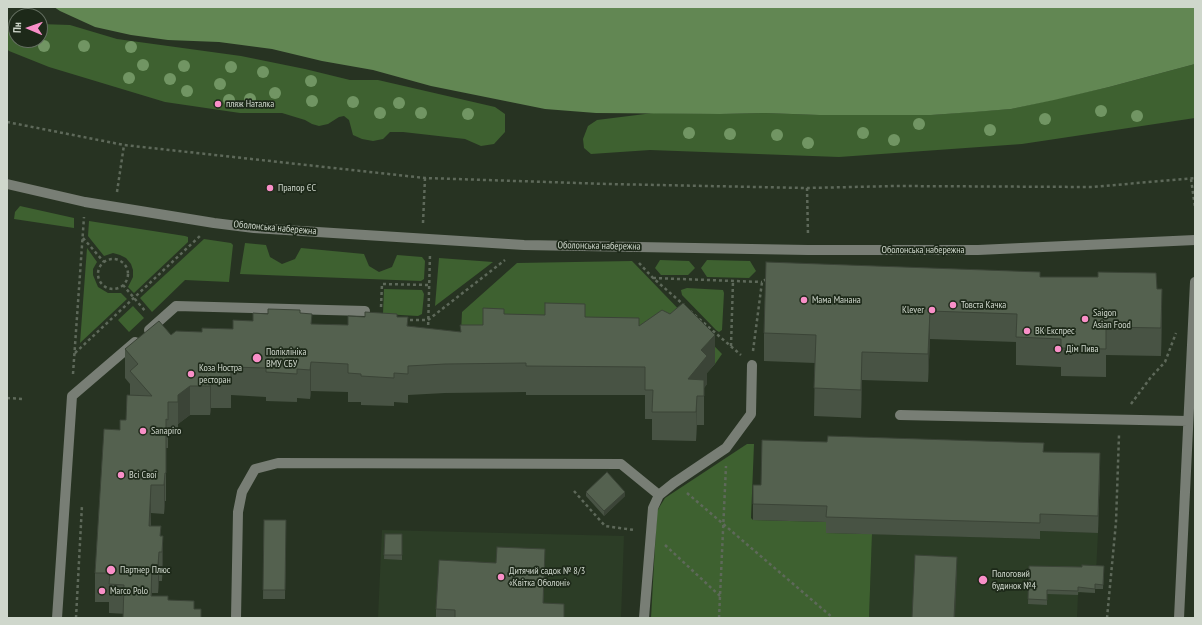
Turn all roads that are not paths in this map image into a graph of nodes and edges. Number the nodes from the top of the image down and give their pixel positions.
1 (7, 184) edge
2 (1195, 240) edge
3 (1195, 282) edge
4 (365, 311) edge
5 (752, 365) road end
6 (1193, 376) edge
7 (900, 415) dead end
8 (1188, 421) junction
9 (659, 495) junction
10 (57, 618) edge
11 (236, 618) edge
12 (644, 618) edge
13 (1179, 618) edge

1 - 2 street, Оболонська набережна
3 - 6 street
4 - 10 street
5 - 9 street
6 - 8 street
7 - 8 street
8 - 13 street
9 - 11 street
9 - 12 street

